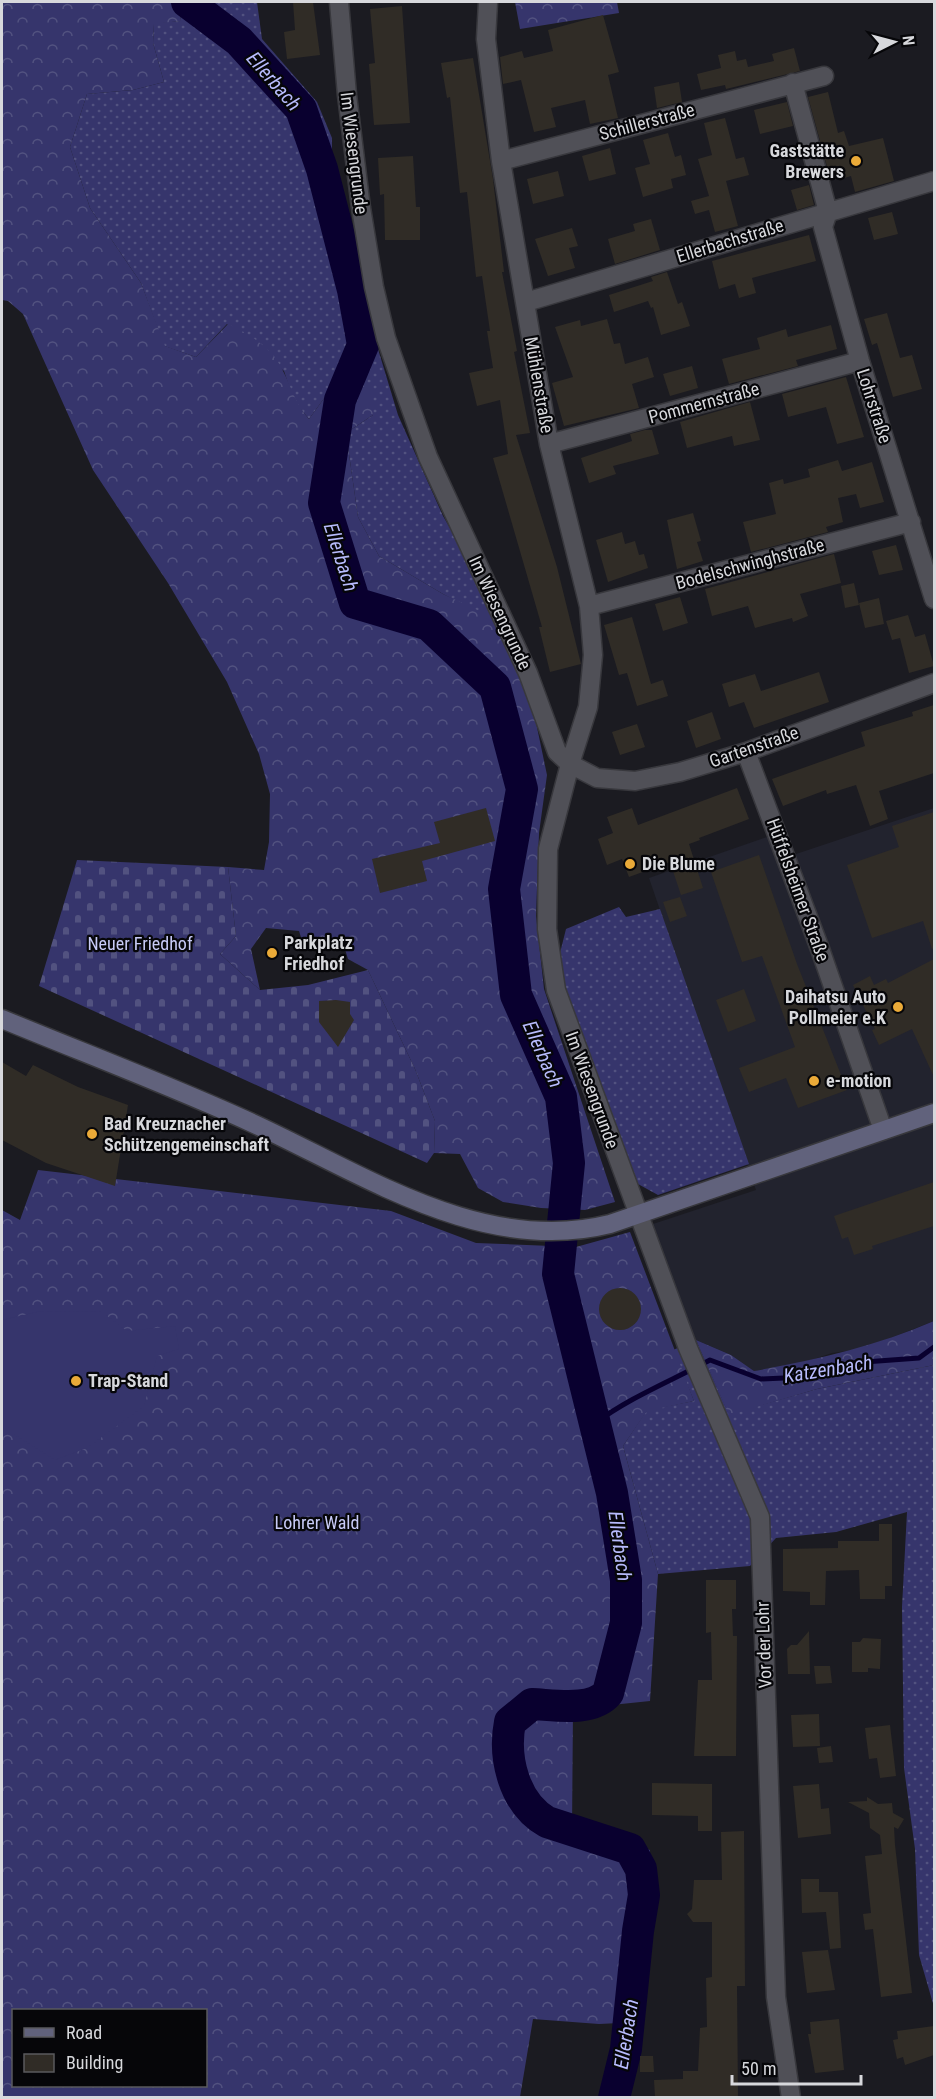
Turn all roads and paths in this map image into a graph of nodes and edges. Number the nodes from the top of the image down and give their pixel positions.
1 (339, 2) edge
2 (489, 2) edge
3 (824, 76) dead end
4 (793, 83) junction
5 (501, 161) junction
6 (934, 181) edge
7 (828, 212) junction
8 (526, 302) junction
9 (860, 361) junction
10 (549, 444) junction
11 (911, 522) junction
12 (934, 599) edge
13 (589, 606) junction
14 (934, 683) edge
15 (746, 752) junction
16 (570, 764) junction
17 (2, 1019) edge
18 (934, 1113) edge
19 (883, 1130) junction
20 (638, 1215) junction
21 (790, 2097) edge

1 - 16 street, Im Wiesengrunde
2 - 5 street, Mühlenstraße
3 - 4 street, Schillerstraße
4 - 5 street, Schillerstraße
4 - 7 street
5 - 8 street, Mühlenstraße
6 - 7 street, Ellerbachstraße
7 - 8 street, Ellerbachstraße
7 - 9 street, Lohrstraße
8 - 10 street, Mühlenstraße
9 - 10 street, Pommernstraße
9 - 11 street, Lohrstraße
10 - 13 street, Mühlenstraße
11 - 12 street, Lohrstraße
11 - 13 street, Bodelschwinghstraße
13 - 16 street, Mühlenstraße
14 - 15 street, Gartenstraße
15 - 16 street, Gartenstraße
15 - 19 street, Hüffelsheimer Straße
16 - 20 street, Im Wiesengrunde
17 - 20 main road
18 - 19 main road
19 - 20 main road
20 - 21 street, Vor der Lohr

